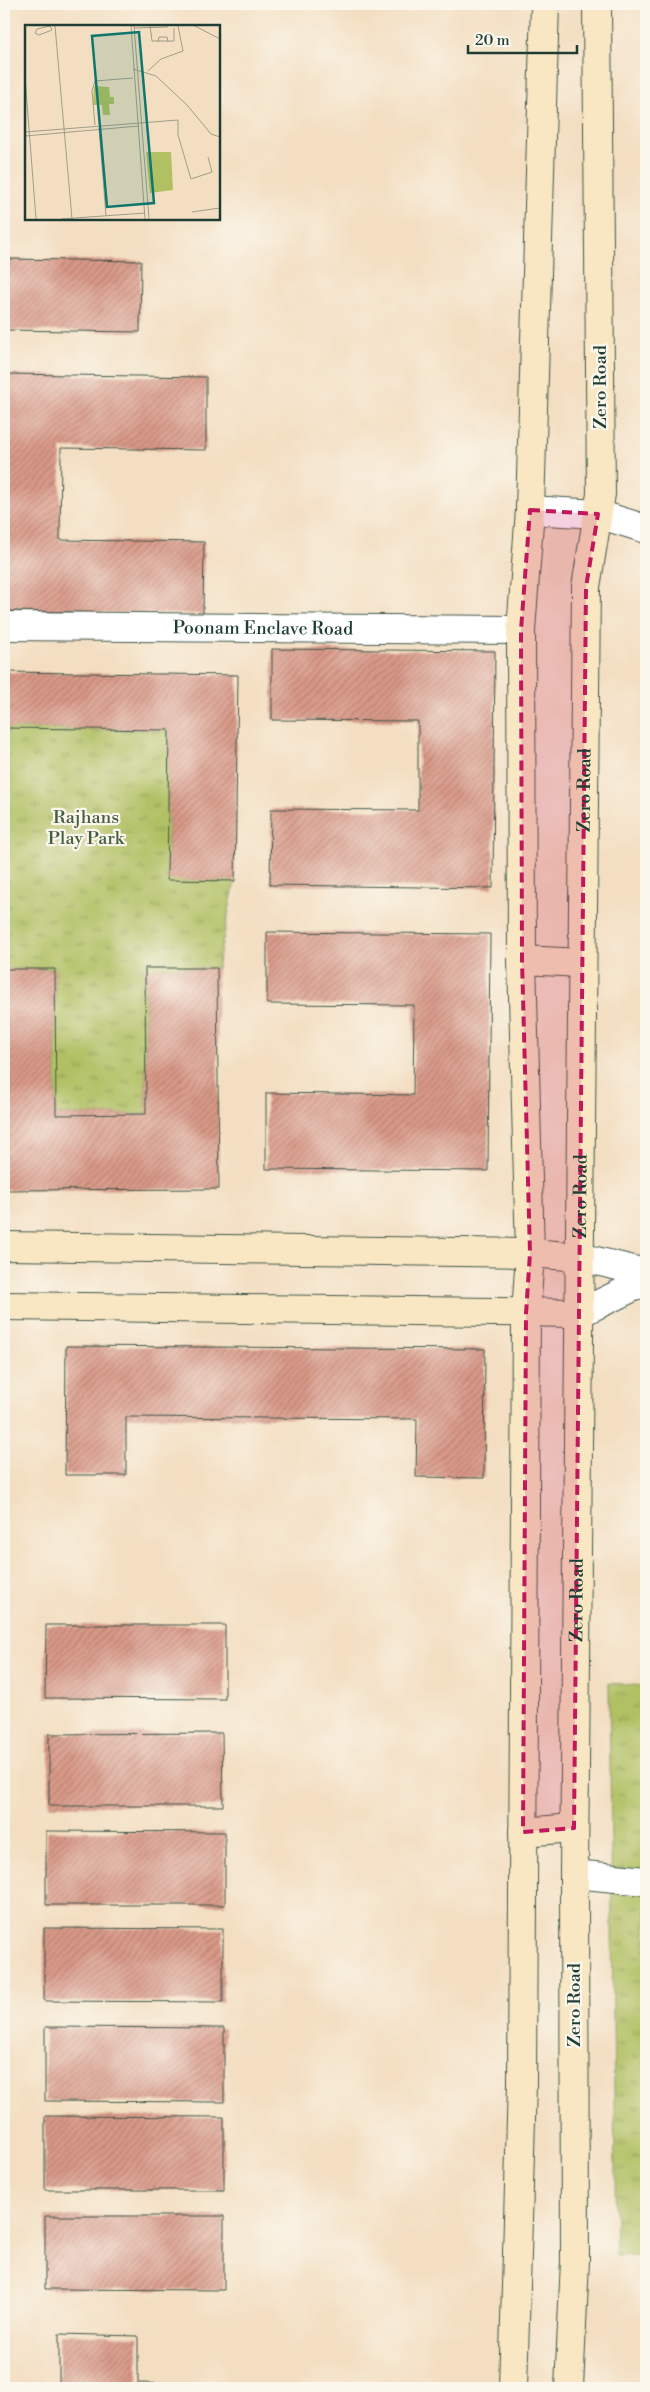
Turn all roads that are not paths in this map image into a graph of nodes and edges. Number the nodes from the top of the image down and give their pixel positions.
1 (545, 4) edge
2 (597, 4) edge
3 (530, 510) junction
4 (598, 514) junction
5 (646, 529) edge
6 (4, 626) edge
7 (521, 630) junction
8 (522, 960) junction
9 (582, 963) junction
10 (4, 1246) edge
11 (530, 1253) junction
12 (580, 1257) junction
13 (646, 1273) edge
14 (646, 1281) edge
15 (4, 1306) edge
16 (580, 1313) junction
17 (526, 1314) junction
18 (574, 1828) junction
19 (523, 1832) junction
20 (574, 1874) junction
21 (646, 1880) edge
22 (513, 2388) edge
23 (569, 2388) edge

1 - 3 street
2 - 4 street, Zero Road
3 - 4 street
3 - 7 street
4 - 5 street
4 - 9 street, Zero Road
6 - 7 street, Poonam Enclave Road
7 - 8 street
8 - 9 street
8 - 11 street
9 - 12 street, Zero Road
10 - 11 street
11 - 12 street
11 - 17 street
12 - 13 street
12 - 16 street, Zero Road
14 - 16 street
15 - 17 street
16 - 17 street
16 - 18 street, Zero Road
17 - 19 street
18 - 19 street
18 - 20 street, Zero Road
19 - 22 street
20 - 21 street
20 - 23 street, Zero Road

